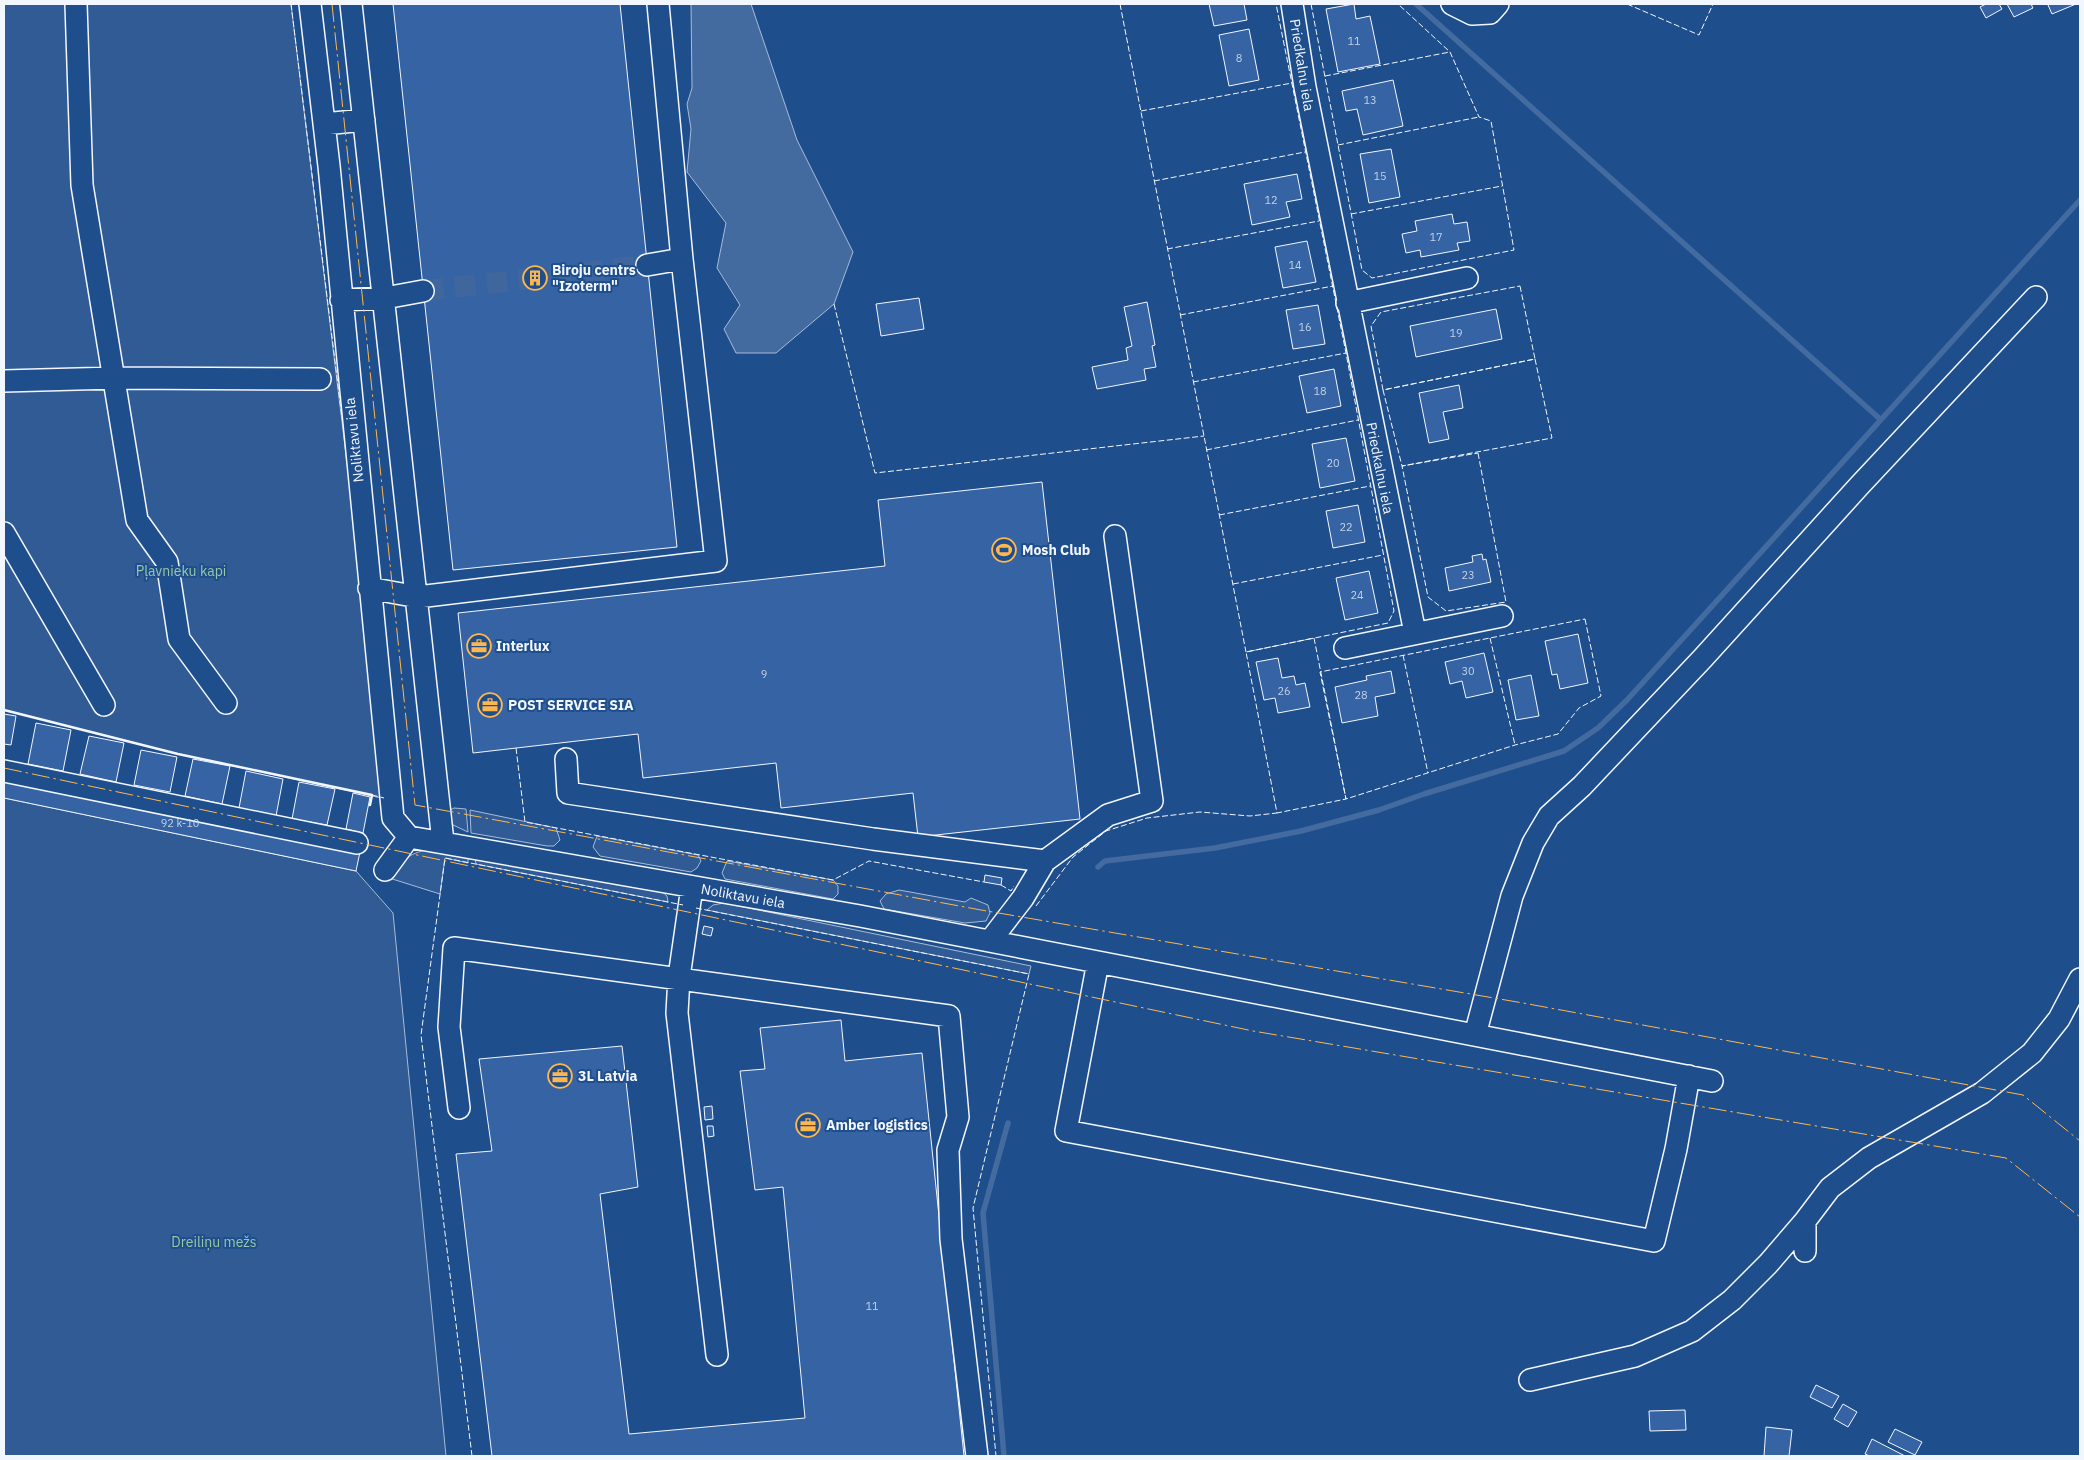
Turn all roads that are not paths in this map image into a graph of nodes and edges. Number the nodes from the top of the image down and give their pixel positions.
1 (76, 4) edge
2 (310, 4) edge
3 (351, 4) edge
4 (658, 4) edge
5 (1292, 4) edge
6 (1452, 4) edge
7 (1498, 4) edge
8 (364, 120) junction
9 (324, 124) junction
10 (682, 259) junction
11 (647, 264) tunnel mouth
12 (1467, 278) dead end
13 (424, 291) tunnel mouth
14 (2036, 297) dead end
15 (384, 298) junction
16 (341, 300) junction
17 (1348, 302) junction
18 (114, 378) junction
19 (320, 379) dead end
20 (4, 381) edge
21 (4, 533) edge
22 (1115, 536) dead end
23 (369, 588) junction
24 (418, 597) junction
25 (1502, 616) dead end
26 (1415, 633) junction
27 (1346, 648) dead end
28 (226, 703) dead end
29 (104, 705) dead end
30 (566, 758) dead end
31 (4, 772) edge
32 (409, 837) junction
33 (443, 842) junction
34 (357, 844) dead end
35 (1045, 861) junction
36 (385, 870) dead end
37 (692, 887) junction
38 (990, 941) junction
39 (1098, 962) junction
40 (679, 977) junction
41 (2080, 978) edge
42 (1476, 1035) junction
43 (1689, 1076) junction
44 (1712, 1081) dead end
45 (459, 1108) dead end
46 (1805, 1221) junction
47 (1805, 1251) dead end
48 (717, 1355) dead end
49 (1530, 1380) dead end
50 (977, 1456) edge

1 - 18 street
2 - 9 street, Noliktavu iela
3 - 8 street
4 - 10 street
5 - 17 street, Priedkalnu iela
6 - 7 street
8 - 9 street
8 - 15 street
9 - 16 street, Noliktavu iela
10 - 11 street
10 - 24 street
12 - 17 street
13 - 15 street
14 - 42 street
15 - 16 street
15 - 24 street
16 - 23 street, Noliktavu iela
17 - 26 street, Priedkalnu iela
18 - 19 street
18 - 20 street
18 - 28 street
21 - 29 street
22 - 35 street
23 - 24 street
23 - 32 street, Noliktavu iela
24 - 33 street
25 - 26 street
26 - 27 street
30 - 35 street
31 - 34 street
32 - 33 street, Noliktavu iela
32 - 36 street
33 - 37 street, Noliktavu iela
35 - 38 street
37 - 38 street, Noliktavu iela
37 - 40 street
38 - 39 street, Noliktavu iela
39 - 42 street, Noliktavu iela
39 - 43 street
40 - 45 street
40 - 48 street
40 - 50 street
41 - 46 street
42 - 43 street, Noliktavu iela
43 - 44 street, Noliktavu iela
46 - 47 street
46 - 49 street

